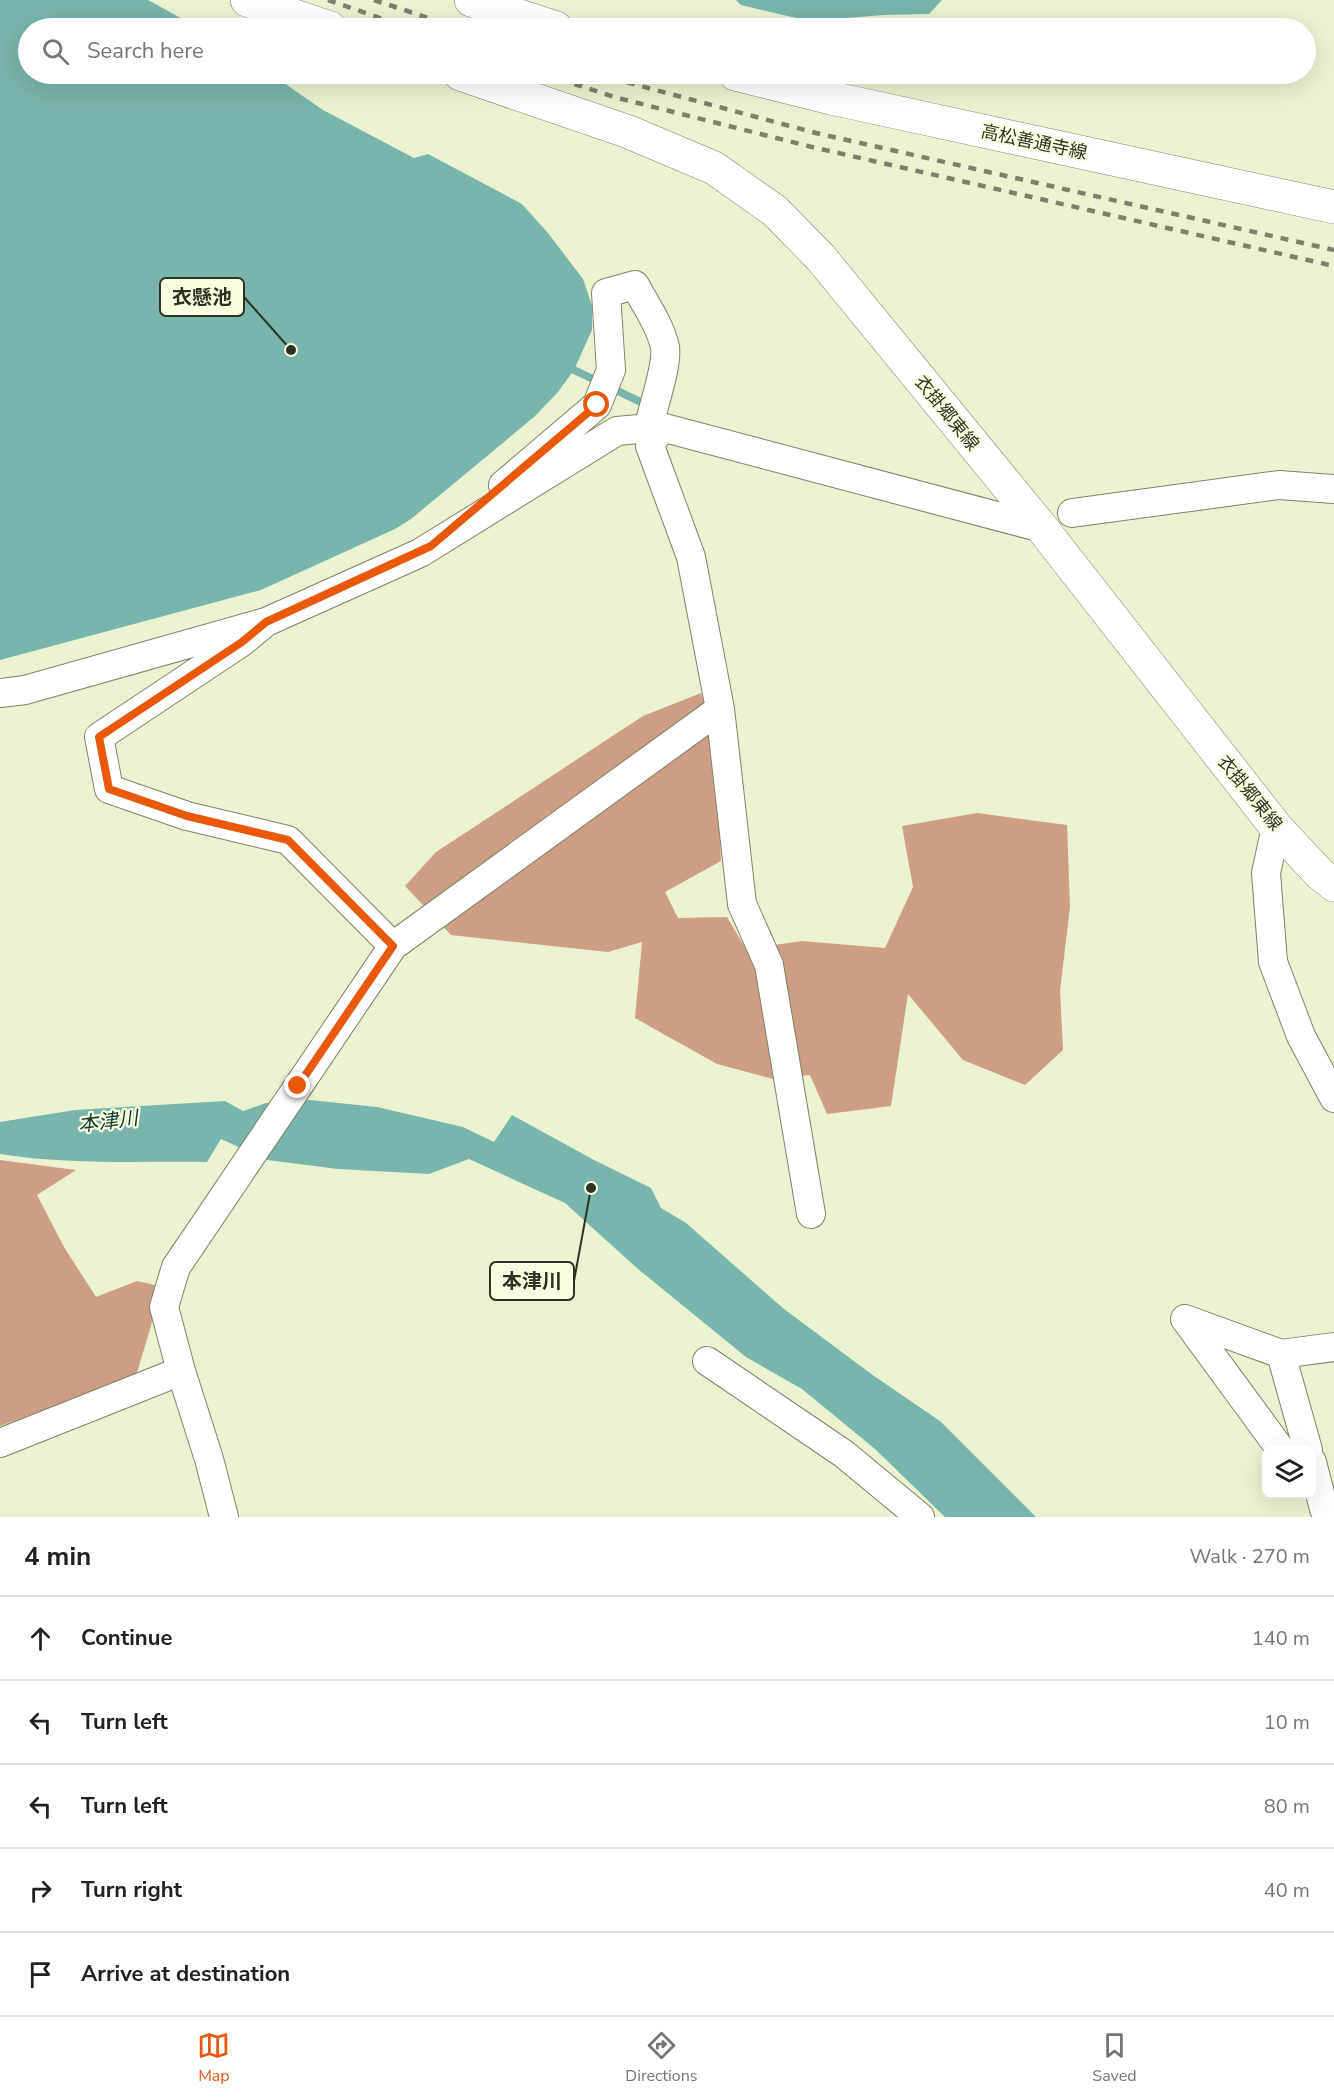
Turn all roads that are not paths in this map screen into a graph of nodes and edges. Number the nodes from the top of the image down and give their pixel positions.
1 (247, 0) edge
2 (471, 0) edge
3 (300, 18) edge
4 (526, 18) edge
5 (489, 84) edge
6 (775, 84) edge
7 (1334, 207) edge
8 (654, 428) junction
9 (1334, 489) edge
10 (1072, 513) dead end
11 (1042, 528) junction
12 (431, 546) junction
13 (266, 622) junction
14 (0, 693) edge
15 (720, 709) junction
16 (1276, 826) junction
17 (1334, 885) edge
18 (393, 946) junction
19 (1334, 1098) edge
20 (811, 1214) dead end
21 (1334, 1347) edge
22 (1281, 1354) junction
23 (707, 1361) dead end
24 (181, 1371) junction
25 (0, 1443) edge
26 (1278, 1445) edge
27 (1307, 1445) edge
28 (1316, 1484) edge
29 (1321, 1506) edge
30 (224, 1517) edge
31 (920, 1517) edge

1 - 3 main road
2 - 4 main road
5 - 11 main road, 衣掛郷東線
6 - 7 main road, 高松善通寺線
8 - 11 street
8 - 12 street
8 - 12 street
8 - 15 street
9 - 10 street
11 - 16 main road, 衣掛郷東線
12 - 13 street
13 - 14 street
13 - 18 street
15 - 18 street
15 - 20 street
16 - 17 main road, 衣掛郷東線
16 - 19 street
18 - 24 street
21 - 22 street
22 - 26 street
22 - 27 street
23 - 31 street
24 - 25 street
24 - 30 street
28 - 29 street

